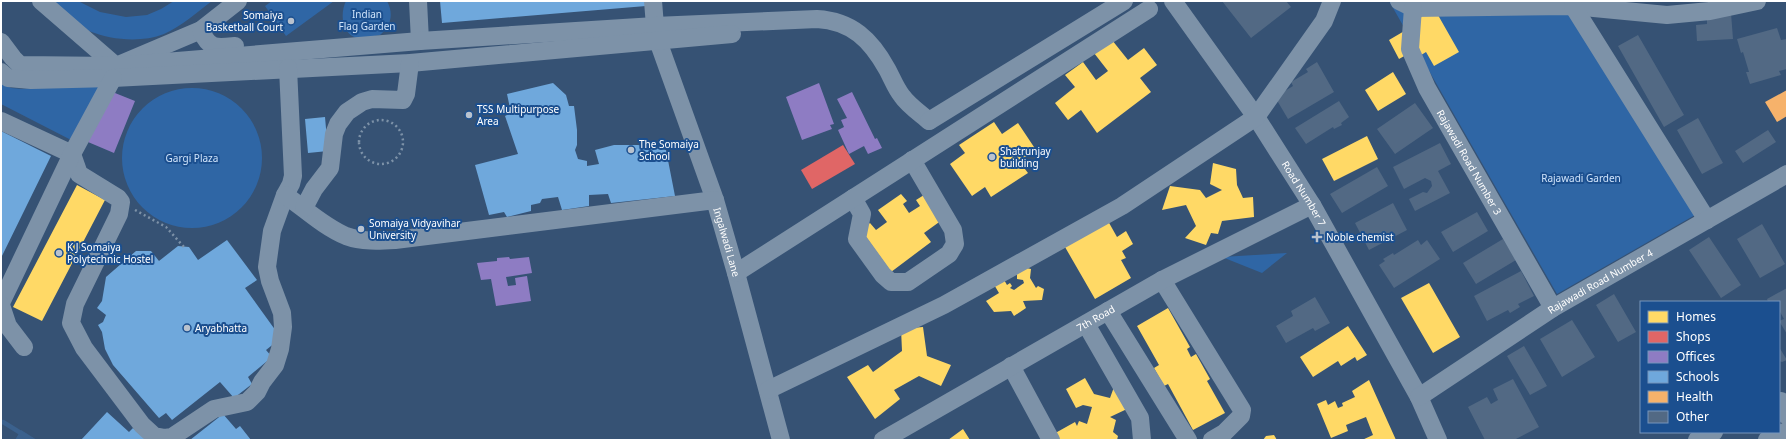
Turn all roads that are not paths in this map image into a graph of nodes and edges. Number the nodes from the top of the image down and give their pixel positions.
1 (41, 1) edge
2 (238, 1) edge
3 (418, 1) edge
4 (653, 1) edge
5 (1124, 1) edge
6 (1174, 1) edge
7 (1332, 1) edge
8 (1757, 1) edge
9 (1406, 4) edge
10 (1573, 6) junction
11 (1149, 9) dead end
12 (201, 30) junction
13 (658, 38) junction
14 (420, 41) junction
15 (1, 42) edge
16 (237, 57) junction
17 (410, 63) junction
18 (288, 68) junction
19 (1, 72) edge
20 (115, 72) junction
21 (1256, 117) junction
22 (1, 121) edge
23 (72, 154) junction
24 (912, 160) junction
25 (1787, 174) edge
26 (285, 195) junction
27 (853, 198) junction
28 (715, 200) junction
29 (1312, 205) junction
30 (304, 208) junction
31 (1707, 220) junction
32 (736, 273) junction
33 (1162, 280) junction
34 (1, 304) edge
35 (1553, 308) junction
36 (1108, 311) junction
37 (1086, 324) junction
38 (24, 348) dead end
39 (1012, 366) junction
40 (768, 390) junction
41 (1419, 397) junction
42 (1787, 431) edge
43 (1712, 433) edge
44 (780, 440) edge
45 (883, 440) edge
46 (1051, 440) edge
47 (1142, 440) edge
48 (1188, 440) edge
49 (1212, 440) edge
50 (1438, 440) edge
51 (1697, 440) edge
52 (1767, 440) edge

1 - 20 street
2 - 12 street
3 - 14 street
4 - 13 street, Ingalwadi Lane
5 - 13 street
6 - 21 street, Road Number 7
7 - 21 street
8 - 10 street
9 - 10 street
9 - 35 street, Rajawadi Road Number 3
10 - 31 street
11 - 24 street
12 - 16 street
12 - 20 street
13 - 14 street
13 - 17 street
13 - 28 street, Ingalwadi Lane
14 - 16 street
15 - 20 street
16 - 20 street
17 - 18 street
17 - 30 street
18 - 20 street
18 - 26 street
19 - 20 street
20 - 23 street
21 - 29 street, Road Number 7
21 - 40 street
22 - 23 street
23 - 26 street
23 - 34 street
24 - 27 street
24 - 27 street
25 - 31 street, Rajawadi Road Number 4
26 - 30 street
27 - 32 street
28 - 30 street
28 - 32 street, Ingalwadi Lane
29 - 33 street, 7th Road
29 - 41 street, Road Number 7
31 - 35 street, Rajawadi Road Number 4
32 - 40 street, Ingalwadi Lane
33 - 36 street, 7th Road
33 - 49 street
34 - 38 street
35 - 41 street, Rajawadi Road Number 4
36 - 37 street, 7th Road
36 - 48 street
37 - 39 street, 7th Road
37 - 47 street
39 - 45 street, 7th Road
39 - 46 street
40 - 44 street, Ingalwadi Lane
41 - 50 street, Road Number 7
42 - 52 street
43 - 51 street

